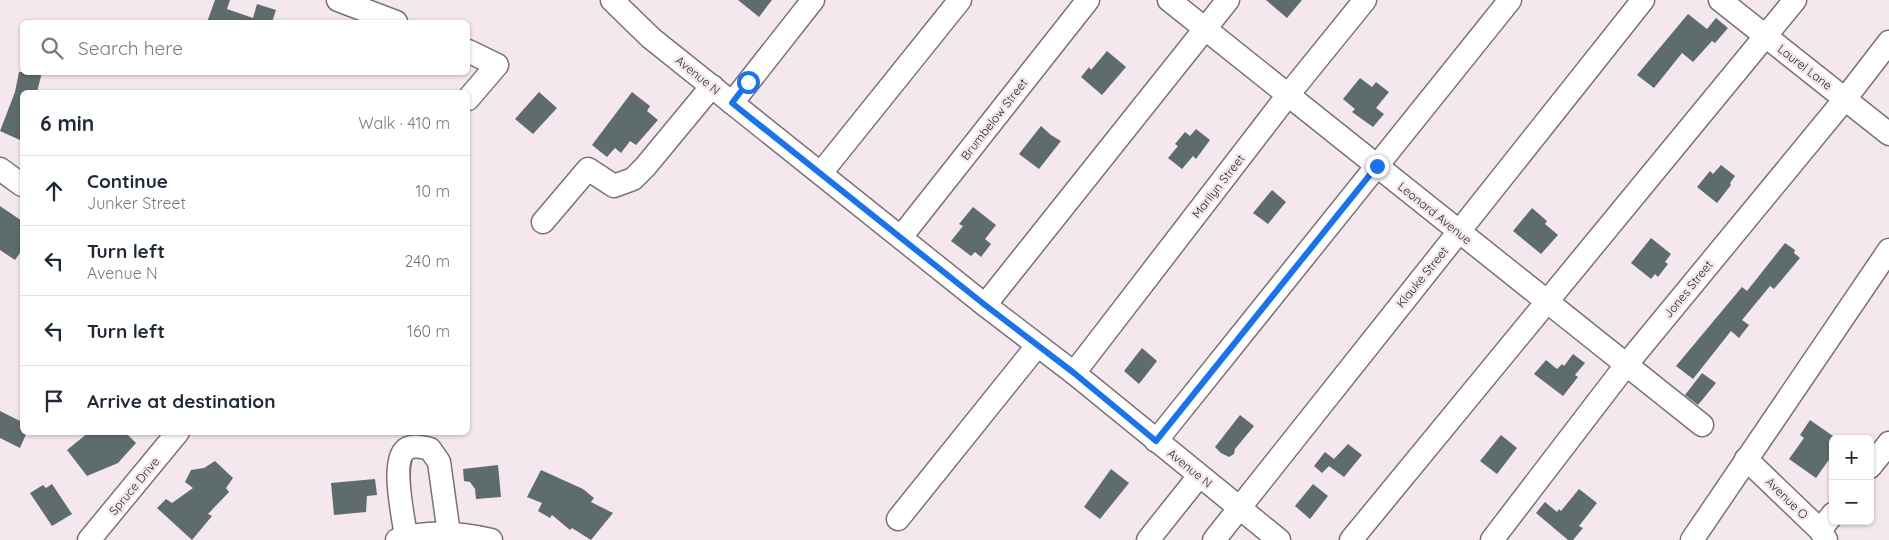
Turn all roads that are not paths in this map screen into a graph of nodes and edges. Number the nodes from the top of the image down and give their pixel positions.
1 (338, 0) edge
2 (813, 0) edge
3 (960, 0) edge
4 (1088, 0) edge
5 (1169, 0) edge
6 (1228, 0) edge
7 (1365, 0) edge
8 (1510, 0) edge
9 (1643, 0) edge
10 (1720, 0) edge
11 (1795, 0) edge
12 (617, 2) edge
13 (391, 20) edge
14 (1205, 29) junction
15 (1765, 36) junction
16 (1889, 42) edge
17 (470, 51) edge
18 (712, 86) junction
19 (1288, 95) junction
20 (470, 97) edge
21 (1845, 99) junction
22 (732, 103) junction
23 (1889, 134) edge
24 (1377, 166) junction
25 (0, 168) edge
26 (821, 174) junction
27 (20, 183) edge
28 (543, 222) dead end
29 (1459, 232) junction
30 (900, 237) junction
31 (1889, 250) edge
32 (1547, 302) junction
33 (985, 305) junction
34 (1037, 346) junction
35 (1626, 365) junction
36 (1074, 373) junction
37 (1702, 425) dead end
38 (176, 435) edge
39 (1156, 441) junction
40 (1889, 444) edge
41 (1746, 458) junction
42 (1874, 462) edge
43 (1199, 476) junction
44 (1239, 508) junction
45 (898, 519) dead end
46 (1826, 528) edge
47 (450, 534) junction
48 (402, 539) edge
49 (89, 540) edge
50 (491, 540) edge
51 (1148, 540) edge
52 (1214, 540) edge
53 (1279, 540) edge
54 (1351, 540) edge
55 (1492, 540) edge
56 (1692, 540) edge

1 - 13 street
2 - 22 street
3 - 26 street
4 - 30 street, Brumbelow Street
5 - 14 street, Leonard Avenue
6 - 14 street
7 - 19 street, Marilyn Street
8 - 24 street
9 - 29 street, Klauke Street
10 - 15 street, Laurel Lane
11 - 15 street
12 - 18 street, Avenue N
14 - 19 street, Leonard Avenue
14 - 33 street
15 - 21 street, Laurel Lane
15 - 32 street
16 - 21 street, Jones Street
17 - 20 street
18 - 22 street, Avenue N
18 - 28 street
19 - 24 street, Leonard Avenue
19 - 36 street, Marilyn Street
21 - 23 street, Laurel Lane
21 - 35 street, Jones Street
22 - 26 street, Avenue N
24 - 29 street, Leonard Avenue
24 - 39 street
25 - 27 street
26 - 30 street, Avenue N
29 - 32 street, Leonard Avenue
29 - 44 street, Klauke Street
30 - 33 street, Avenue N
31 - 41 street
32 - 35 street, Leonard Avenue
32 - 54 street
33 - 34 street, Avenue N
34 - 36 street, Avenue N
34 - 45 street
35 - 37 street, Leonard Avenue
35 - 55 street, Jones Street
36 - 39 street, Avenue N
38 - 49 street, Spruce Drive
39 - 43 street, Avenue N
40 - 42 street
41 - 46 street, Avenue O
41 - 56 street
43 - 44 street, Avenue N
43 - 51 street
44 - 52 street, Klauke Street
44 - 53 street, Avenue N
47 - 48 street
47 - 48 street
47 - 50 street

